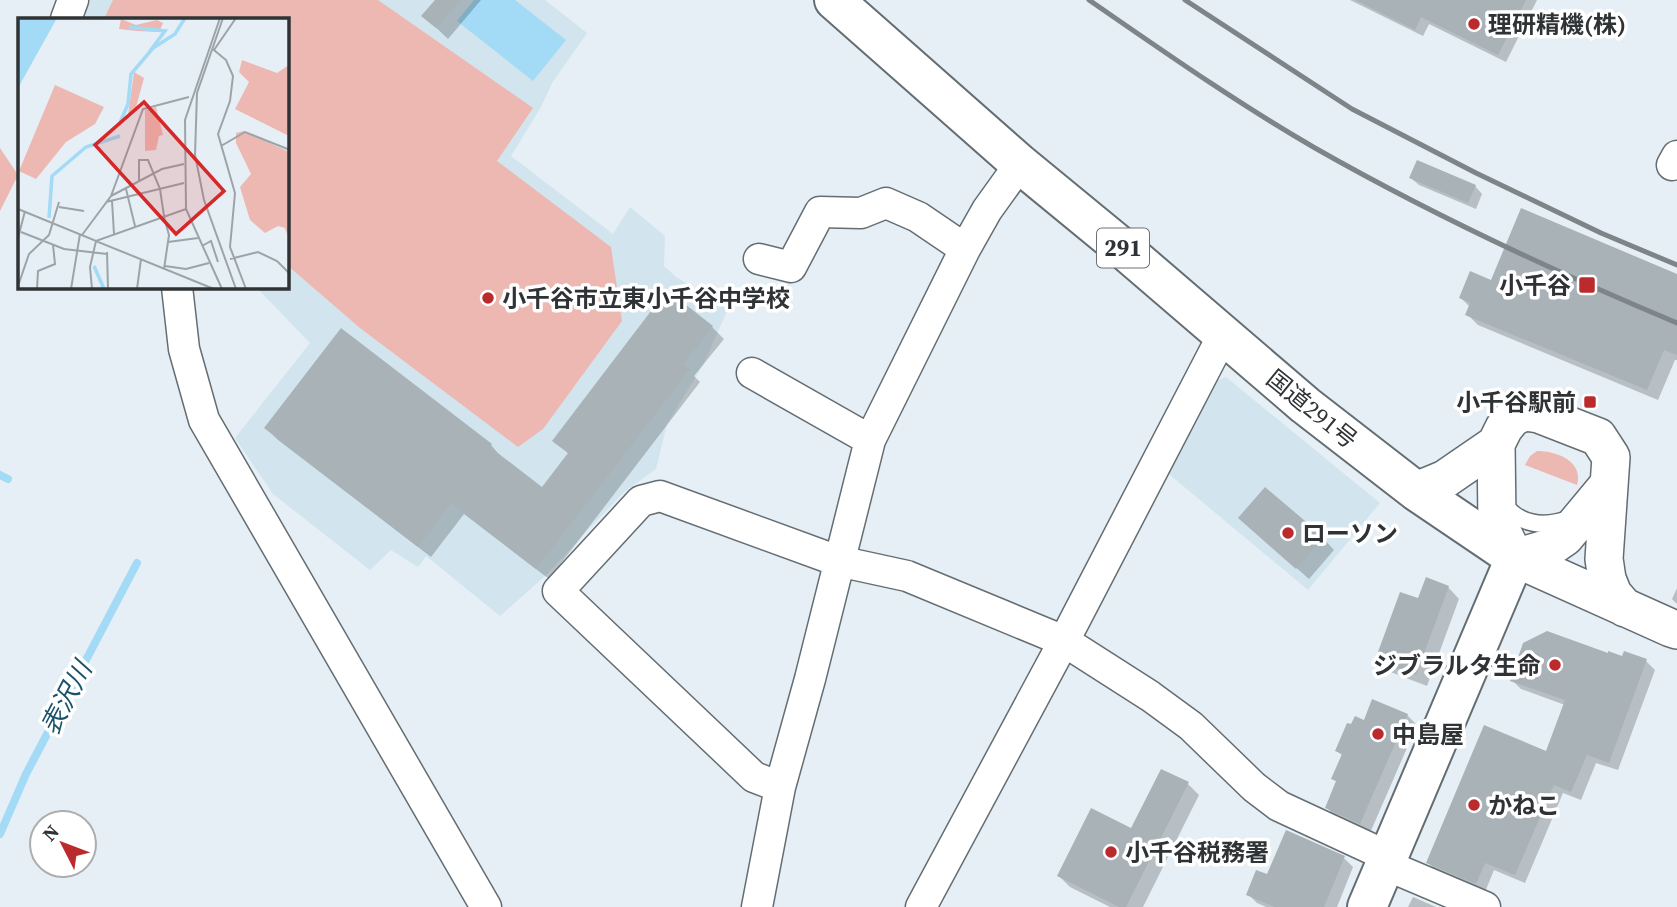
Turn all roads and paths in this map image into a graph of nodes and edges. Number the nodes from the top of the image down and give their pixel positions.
1 (73, 0) edge
2 (834, 0) edge
3 (66, 18) edge
4 (1020, 164) junction
5 (965, 249) junction
6 (760, 259) dead end
7 (177, 289) edge
8 (1223, 335) junction
9 (752, 373) dead end
10 (870, 440) junction
11 (1496, 444) junction
12 (1609, 484) junction
13 (1416, 491) junction
14 (1496, 493) junction
15 (1587, 512) junction
16 (1514, 558) junction
17 (838, 561) junction
18 (1625, 608) junction
19 (1677, 630) edge
20 (1064, 641) junction
21 (779, 787) junction
22 (1387, 861) junction
23 (486, 907) edge
24 (757, 907) edge
25 (920, 907) edge
26 (1367, 907) edge
27 (1485, 907) edge

1 - 3 street
2 - 4 highway, 国道291号 / 291
4 - 5 street
4 - 8 highway, 国道291号 / 291
5 - 6 street
5 - 10 street
7 - 23 street
8 - 13 highway, 国道291号 / 291
8 - 20 street
9 - 10 street
10 - 17 street
11 - 12 street
11 - 13 street
11 - 14 street
12 - 15 street
12 - 18 street
13 - 16 highway, 国道291号 / 291
14 - 15 lane
14 - 16 street
15 - 16 street
16 - 18 street
16 - 22 highway
17 - 20 street
17 - 21 street
17 - 21 street
18 - 19 street
20 - 22 street
20 - 25 street
21 - 24 street
22 - 26 highway
22 - 27 street

